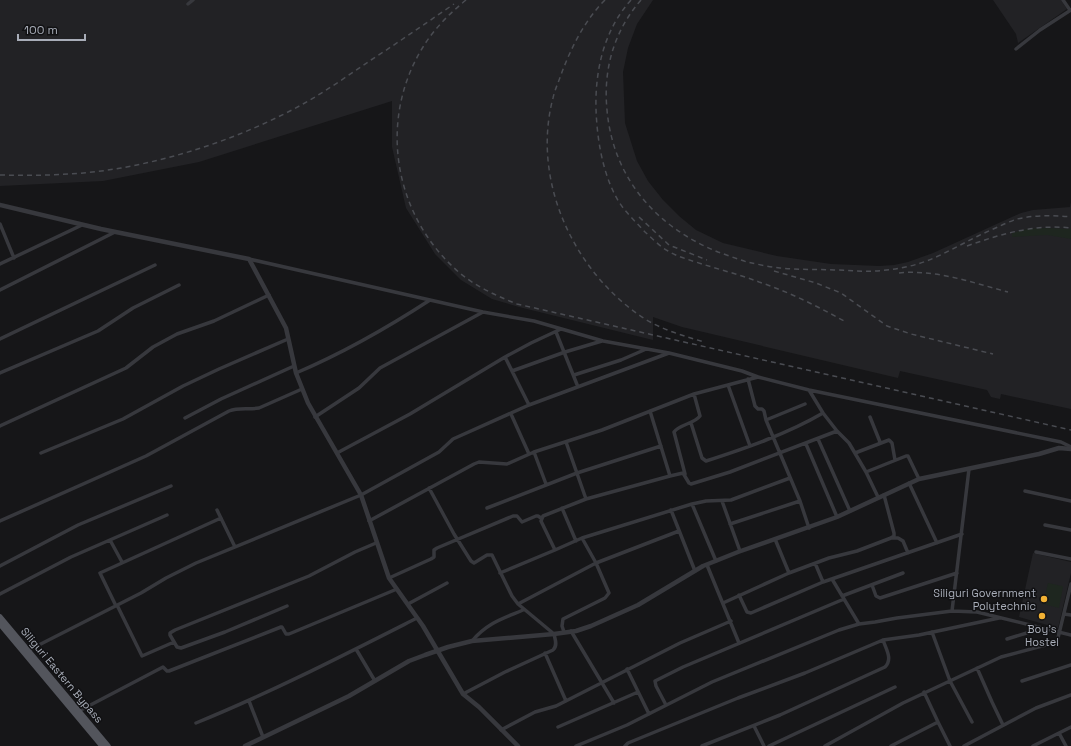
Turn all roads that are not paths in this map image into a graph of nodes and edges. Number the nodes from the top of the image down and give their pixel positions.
1 (194, 0) edge
2 (1063, 0) edge
3 (188, 4) dead end
4 (1071, 10) edge
5 (1016, 49) dead end
6 (0, 205) edge
7 (0, 224) edge
8 (82, 224) junction
9 (116, 232) junction
10 (14, 258) junction
11 (249, 259) junction
12 (0, 264) edge
13 (155, 265) dead end
14 (179, 285) dead end
15 (0, 290) edge
16 (269, 294) junction
17 (430, 300) junction
18 (483, 312) junction
19 (562, 329) junction
20 (556, 332) junction
21 (0, 339) edge
22 (288, 339) junction
23 (603, 341) junction
24 (645, 350) junction
25 (564, 352) junction
26 (670, 353) junction
27 (505, 357) junction
28 (294, 366) junction
29 (512, 371) junction
30 (0, 373) edge
31 (296, 373) junction
32 (574, 375) junction
33 (758, 377) junction
34 (748, 379) junction
35 (728, 385) junction
36 (578, 387) junction
37 (302, 389) junction
38 (809, 390) junction
39 (694, 394) junction
40 (805, 404) dead end
41 (529, 406) junction
42 (650, 411) junction
43 (823, 413) junction
44 (511, 414) junction
45 (315, 417) junction
46 (185, 418) dead end
47 (870, 418) dead end
48 (766, 420) junction
49 (691, 423) junction
50 (0, 426) edge
51 (837, 431) junction
52 (773, 437) junction
53 (818, 439) junction
54 (566, 442) junction
55 (880, 442) junction
56 (806, 444) junction
57 (661, 446) junction
58 (750, 446) junction
59 (1071, 448) edge
60 (780, 452) junction
61 (41, 453) dead end
62 (337, 453) junction
63 (532, 453) junction
64 (854, 453) junction
65 (895, 460) junction
66 (969, 469) junction
67 (866, 472) junction
68 (577, 473) junction
69 (684, 474) junction
70 (670, 476) junction
71 (790, 478) junction
72 (919, 479) junction
73 (909, 483) junction
74 (546, 484) junction
75 (171, 486) dead end
76 (429, 488) junction
77 (1025, 490) dead end
78 (884, 494) junction
79 (361, 495) junction
80 (878, 497) junction
81 (586, 499) junction
82 (722, 501) junction
83 (800, 501) junction
84 (1071, 501) edge
85 (692, 504) junction
86 (487, 508) dead end
87 (562, 508) junction
88 (218, 510) dead end
89 (671, 510) junction
90 (850, 511) junction
91 (167, 515) dead end
92 (837, 517) junction
93 (221, 518) junction
94 (541, 518) junction
95 (0, 521) edge
96 (369, 521) junction
97 (730, 524) junction
98 (1046, 525) dead end
99 (809, 528) junction
100 (1071, 530) edge
101 (679, 531) junction
102 (962, 534) junction
103 (582, 538) junction
104 (891, 538) junction
105 (457, 539) junction
106 (775, 539) junction
107 (110, 540) junction
108 (576, 540) junction
109 (376, 543) junction
110 (937, 543) junction
111 (235, 547) junction
112 (556, 550) junction
113 (740, 551) junction
114 (1036, 552) dead end
115 (908, 553) junction
116 (1071, 559) edge
117 (716, 561) junction
118 (122, 562) junction
119 (815, 563) junction
120 (596, 564) junction
121 (707, 565) junction
122 (0, 566) edge
123 (695, 571) junction
124 (500, 573) junction
125 (789, 573) junction
126 (957, 573) junction
127 (903, 574) dead end
128 (389, 578) junction
129 (832, 579) junction
130 (823, 582) junction
131 (447, 584) dead end
132 (872, 585) junction
133 (1070, 585) edge
134 (397, 589) junction
135 (0, 594) edge
136 (739, 595) junction
137 (843, 597) junction
138 (723, 603) junction
139 (408, 604) junction
140 (518, 604) junction
141 (117, 606) junction
142 (287, 606) dead end
143 (523, 610) junction
144 (952, 611) junction
145 (1063, 613) junction
146 (1071, 615) edge
147 (0, 617) edge
148 (417, 618) junction
149 (1000, 618) junction
150 (730, 621) junction
151 (0, 624) edge
152 (859, 624) junction
153 (1034, 626) junction
154 (571, 631) junction
155 (564, 632) junction
156 (932, 632) junction
157 (1060, 633) junction
158 (554, 634) junction
159 (1071, 635) edge
160 (1007, 639) dead end
161 (883, 640) junction
162 (472, 641) junction
163 (174, 642) junction
164 (740, 643) junction
165 (356, 649) junction
166 (29, 650) junction
167 (438, 650) junction
168 (545, 653) junction
169 (1071, 665) edge
170 (977, 668) junction
171 (627, 669) junction
172 (375, 681) junction
173 (950, 681) junction
174 (1022, 681) dead end
175 (601, 682) junction
176 (895, 687) dead end
177 (638, 692) junction
178 (924, 692) junction
179 (463, 694) junction
180 (1071, 695) edge
181 (566, 700) junction
182 (249, 701) junction
183 (614, 703) junction
184 (666, 705) junction
185 (80, 711) junction
186 (649, 714) junction
187 (938, 722) junction
188 (972, 722) dead end
189 (196, 723) dead end
190 (1003, 725) junction
191 (754, 726) junction
192 (558, 728) dead end
193 (1071, 728) edge
194 (501, 730) junction
195 (1059, 733) junction
196 (263, 737) junction
197 (589, 740) junction
198 (772, 745) edge
199 (1071, 745) edge
200 (102, 746) edge
201 (108, 746) edge
202 (245, 746) edge
203 (518, 746) edge
204 (576, 746) edge
205 (591, 746) edge
206 (625, 746) edge
207 (702, 746) edge
208 (764, 746) edge
209 (826, 746) edge
210 (891, 746) edge
211 (950, 746) edge
212 (964, 746) edge
213 (1033, 746) edge
214 (1067, 746) edge

1 - 3 street
2 - 4 street
4 - 5 street
6 - 8 street
7 - 10 street
8 - 9 street
8 - 10 street
9 - 11 street
9 - 15 street
10 - 12 street
11 - 16 street
11 - 17 street
13 - 21 street
14 - 30 street
16 - 22 street
16 - 50 street
17 - 18 street
17 - 31 street
18 - 19 street
18 - 45 street
19 - 20 street
19 - 23 street
20 - 25 street
20 - 27 street
22 - 28 street
22 - 61 street
23 - 24 street
23 - 25 street
24 - 26 street
24 - 32 street
25 - 29 street
25 - 32 street
26 - 33 street
26 - 36 street
27 - 29 street
27 - 62 street
28 - 31 street
28 - 46 street
29 - 41 street
31 - 37 street
32 - 36 street
33 - 34 street
33 - 38 street
34 - 35 street
34 - 48 street
35 - 39 street
35 - 58 street
36 - 41 street
37 - 45 street
37 - 95 street
38 - 43 street
38 - 59 street
39 - 42 street
39 - 49 street
40 - 48 street
41 - 44 street
42 - 54 street
42 - 57 street
43 - 51 street
43 - 52 street
44 - 63 street
44 - 79 street
45 - 62 street
47 - 55 street
48 - 52 street
49 - 58 street
49 - 69 street
51 - 53 street
51 - 64 street
52 - 58 street
52 - 60 street
53 - 56 street
53 - 90 street
54 - 63 street
54 - 68 street
55 - 64 street
55 - 65 street
56 - 60 street
56 - 92 street
57 - 68 street
57 - 70 street
59 - 66 street
60 - 69 street
60 - 71 street
62 - 79 street
63 - 74 street
63 - 76 street
64 - 67 street
65 - 67 street
65 - 72 street
66 - 72 street
66 - 102 street
67 - 80 street
68 - 74 street
68 - 81 street
69 - 70 street
70 - 81 street
71 - 82 street
71 - 83 street
72 - 73 street
73 - 78 street
73 - 110 street
74 - 86 street
75 - 122 street
76 - 96 street
76 - 105 street
77 - 84 street
78 - 80 street
78 - 104 street
79 - 96 street
79 - 111 street
80 - 90 street
81 - 87 street
82 - 85 street
82 - 97 street
83 - 97 street
83 - 99 street
85 - 89 street
85 - 117 street
87 - 94 street
87 - 108 street
88 - 93 street
89 - 101 street
89 - 103 street
90 - 92 street
91 - 107 street
92 - 99 street
93 - 111 street
93 - 118 street
94 - 105 street
94 - 112 street
96 - 109 street
97 - 113 street
98 - 100 street
99 - 106 street
101 - 120 street
101 - 123 street
102 - 110 street
102 - 126 street
103 - 108 street
103 - 120 street
104 - 115 street
104 - 119 street
105 - 124 street
105 - 128 street
106 - 113 street
106 - 125 street
107 - 118 street
107 - 135 street
108 - 112 street
109 - 128 street
109 - 163 street
110 - 115 street
111 - 141 street
112 - 124 street
113 - 117 street
114 - 116 street
115 - 129 street
117 - 121 street
118 - 141 street
119 - 125 street
119 - 130 street
120 - 140 street
120 - 155 street
121 - 123 street
121 - 138 street
123 - 154 street
124 - 140 street
125 - 136 street
126 - 132 street
126 - 144 street
127 - 132 street
128 - 134 street
129 - 130 street
129 - 137 street
130 - 136 street
131 - 139 street
132 - 137 street
133 - 145 street
134 - 139 street
134 - 185 street
136 - 138 street
137 - 152 street
137 - 164 street
138 - 150 street
139 - 148 street
140 - 143 street
141 - 163 street
141 - 166 street
142 - 163 street
143 - 158 street
143 - 162 street
144 - 149 street
144 - 152 street
145 - 146 street
145 - 157 street
147 - 166 main road, Siliguri Eastern Bypass
148 - 165 street
148 - 167 street
149 - 153 street
149 - 156 street
150 - 164 street
150 - 171 street
151 - 200 main road, Siliguri Eastern Bypass
152 - 184 street
153 - 157 street
153 - 160 street
154 - 155 street
154 - 175 street
155 - 158 street
156 - 161 street
156 - 173 street
157 - 159 street
157 - 170 street
158 - 162 street
158 - 168 street
161 - 191 street
161 - 206 street
162 - 167 street
164 - 184 street
165 - 172 street
165 - 182 street
166 - 185 main road, Siliguri Eastern Bypass
167 - 172 street
167 - 179 street
168 - 179 street
168 - 181 street
169 - 174 street
170 - 173 street
170 - 190 street
171 - 175 street
171 - 177 street
172 - 196 street
173 - 178 street
173 - 188 street
175 - 181 street
175 - 183 street
176 - 198 street
177 - 183 street
177 - 186 street
178 - 187 street
178 - 209 street
179 - 194 street
180 - 190 street
181 - 194 street
182 - 189 street
182 - 196 street
183 - 192 street
184 - 186 street
185 - 201 main road, Siliguri Eastern Bypass
186 - 197 street
187 - 210 street
187 - 211 street
190 - 212 street
191 - 207 street
191 - 208 street
193 - 195 street
194 - 203 street
195 - 213 street
195 - 214 street
196 - 202 street
197 - 204 street
197 - 205 street
199 - 214 street

